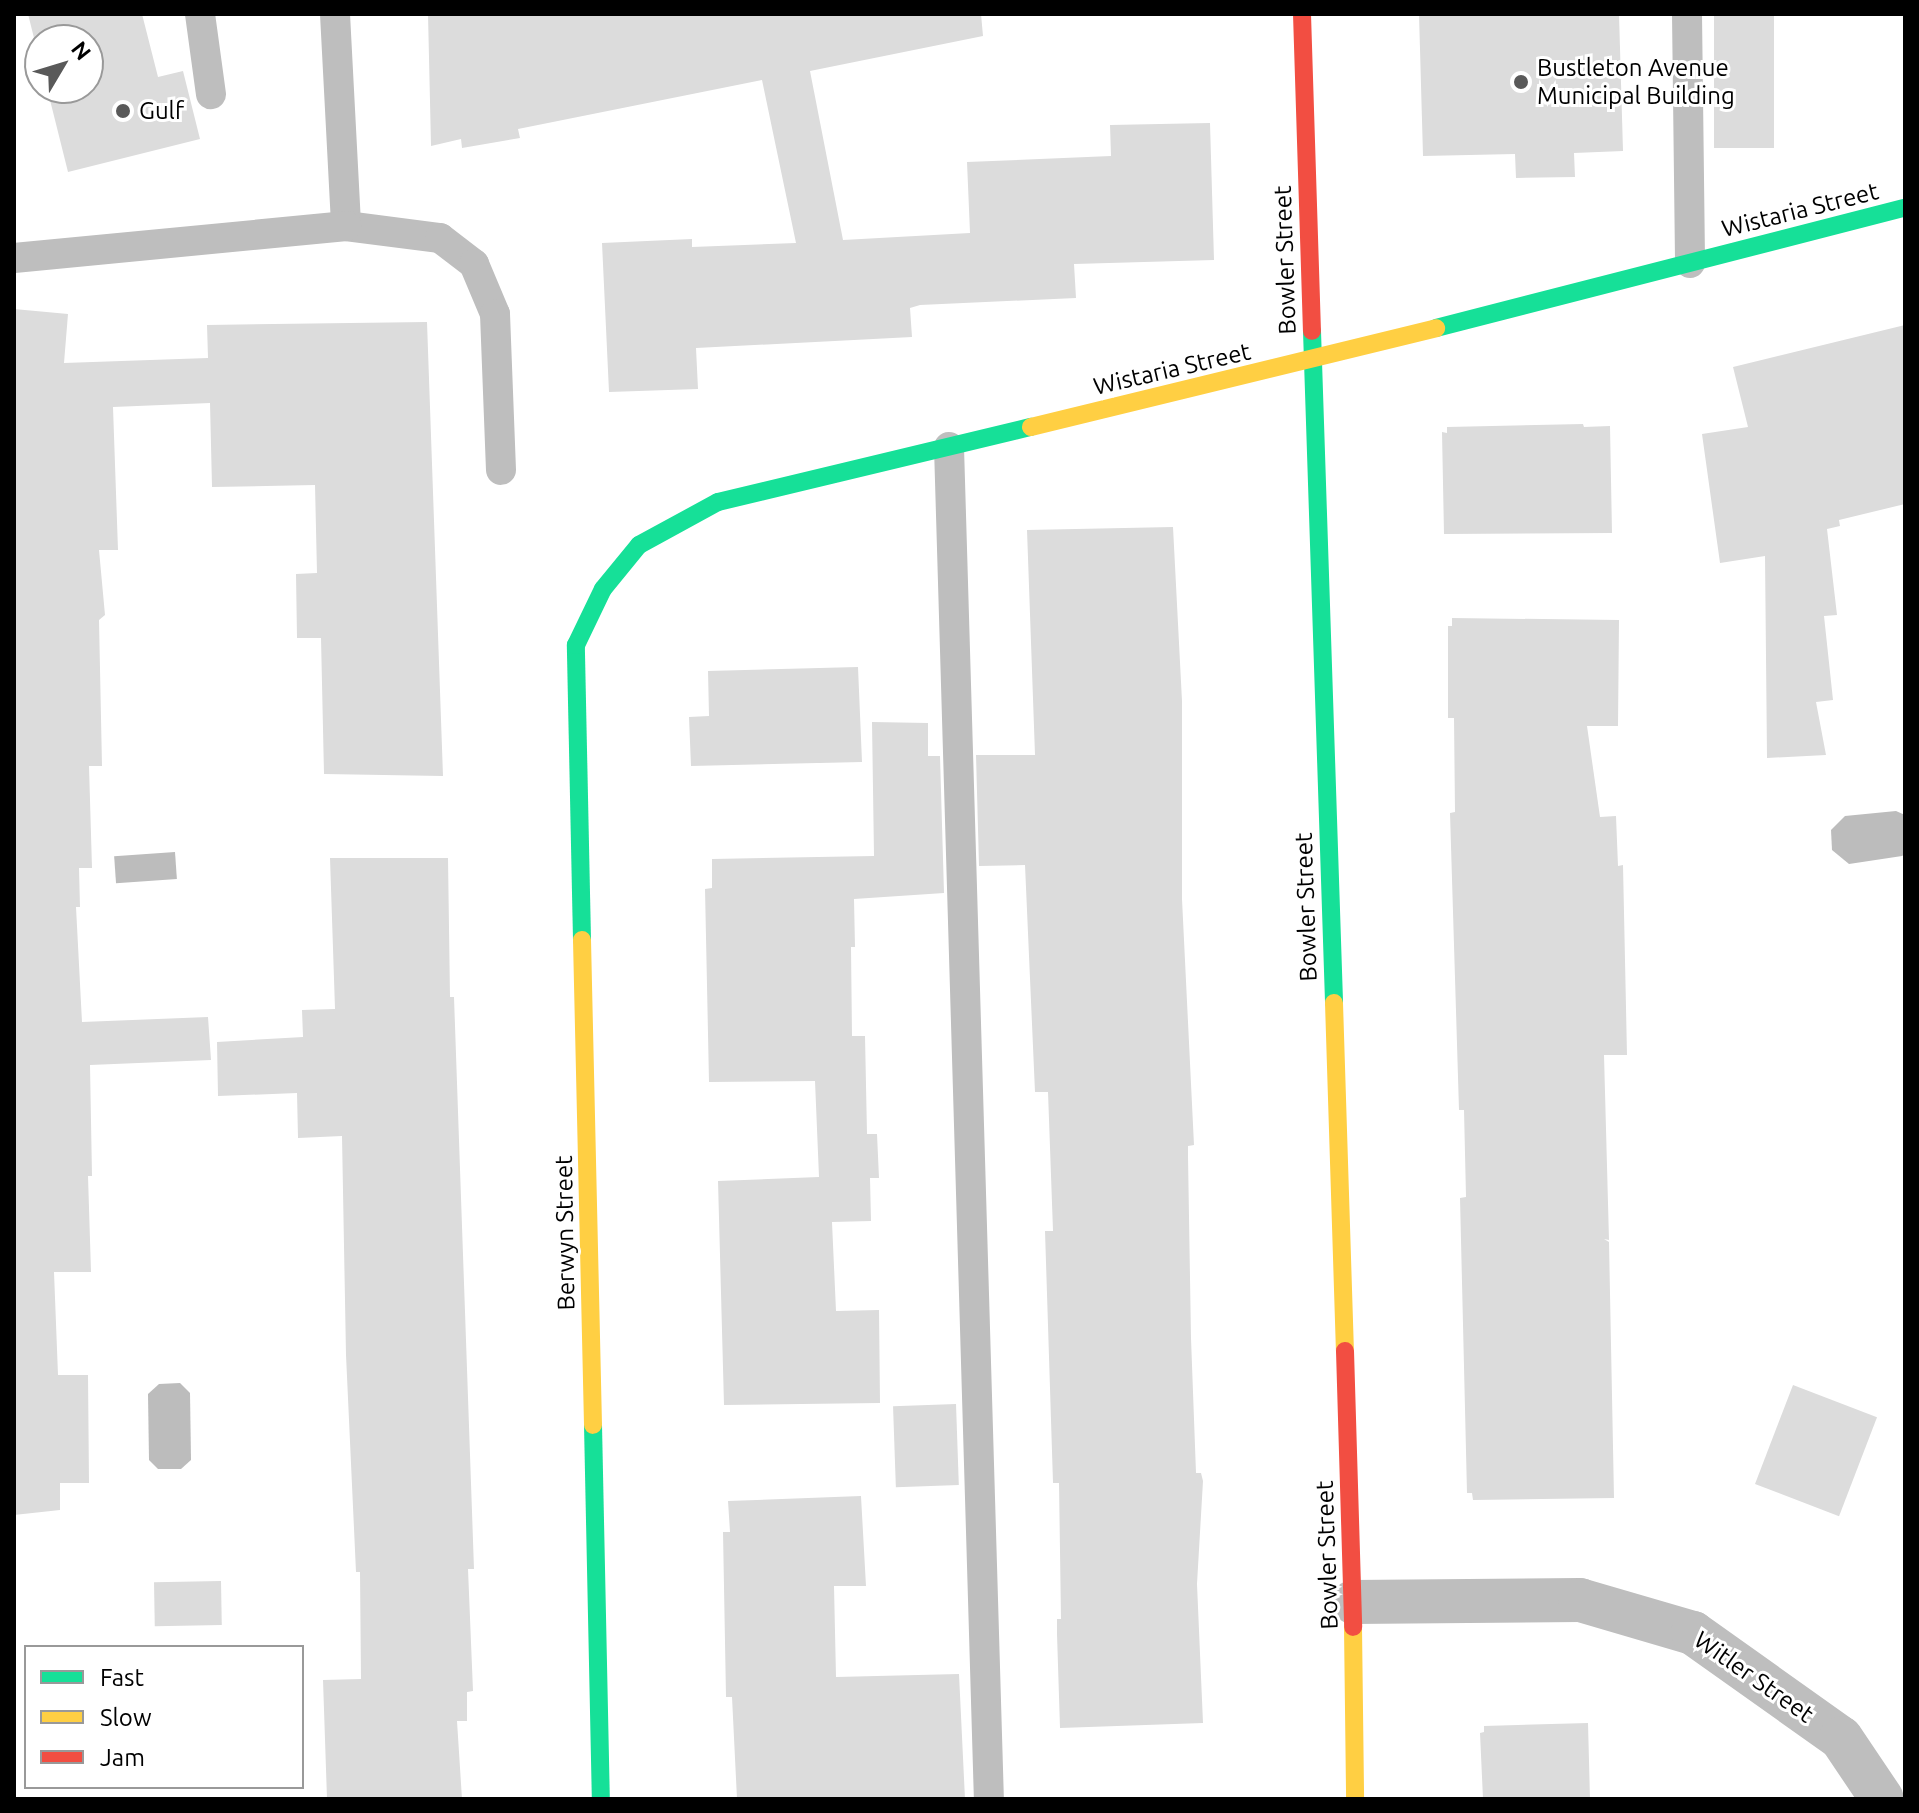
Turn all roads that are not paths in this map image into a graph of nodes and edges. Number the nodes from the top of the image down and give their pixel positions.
1 (200, 14) edge
2 (335, 14) edge
3 (1302, 14) edge
4 (1687, 14) edge
5 (211, 94) dead end
6 (1905, 208) edge
7 (346, 226) junction
8 (14, 258) edge
9 (1690, 263) junction
10 (1312, 360) junction
11 (949, 447) junction
12 (501, 470) dead end
13 (577, 665) joint
14 (1353, 1602) junction
15 (601, 1799) edge
16 (989, 1799) edge
17 (1355, 1799) edge
18 (1882, 1799) edge

1 - 5 lane
2 - 7 lane
3 - 10 street, Bowler Street
4 - 9 lane
6 - 9 street, Wistaria Street
7 - 8 lane
7 - 12 lane
9 - 10 street, Wistaria Street
10 - 11 street, Wistaria Street
10 - 14 street, Bowler Street
11 - 13 street, Wistaria Street
11 - 16 lane
13 - 15 street, Berwyn Street
14 - 17 street, Bowler Street
14 - 18 street, Witler Street

